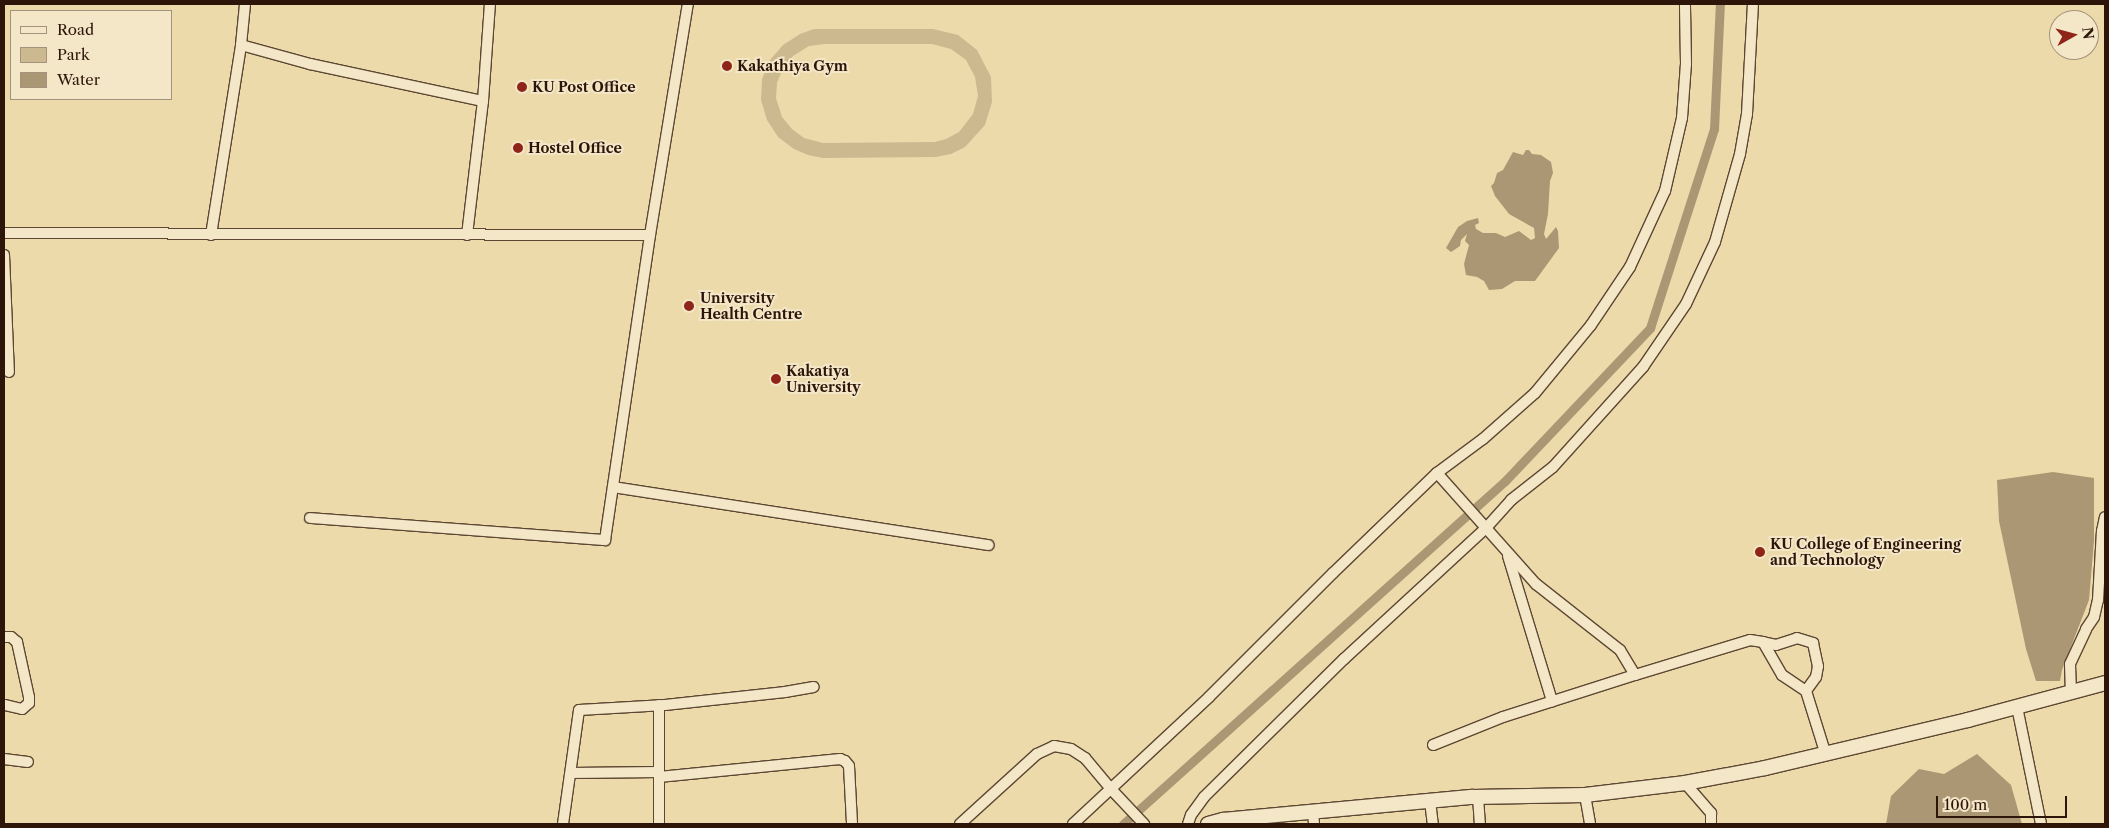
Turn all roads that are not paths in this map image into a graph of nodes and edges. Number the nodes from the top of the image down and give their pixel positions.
1 (245, 4) edge
2 (490, 4) edge
3 (688, 4) edge
4 (1685, 4) edge
5 (1753, 4) edge
6 (241, 45) junction
7 (483, 100) junction
8 (4, 233) edge
9 (211, 235) junction
10 (467, 235) junction
11 (650, 235) junction
12 (4, 255) edge
13 (9, 372) dead end
14 (1436, 473) junction
15 (613, 487) junction
16 (2105, 517) edge
17 (310, 518) dead end
18 (1484, 525) junction
19 (989, 545) dead end
20 (1508, 555) junction
21 (4, 637) edge
22 (1763, 642) junction
23 (1635, 675) junction
24 (2105, 683) edge
25 (814, 687) dead end
26 (1806, 691) junction
27 (2070, 693) junction
28 (1552, 701) junction
29 (4, 705) edge
30 (659, 705) junction
31 (2014, 708) junction
32 (1433, 745) dead end
33 (1825, 752) junction
34 (4, 759) edge
35 (28, 762) dead end
36 (571, 772) junction
37 (659, 774) junction
38 (1685, 783) junction
39 (1113, 792) junction
40 (1585, 795) junction
41 (1478, 797) junction
42 (1430, 801) junction
43 (1314, 818) edge
44 (1269, 820) edge
45 (563, 824) edge
46 (659, 824) edge
47 (852, 824) edge
48 (960, 824) edge
49 (1073, 824) edge
50 (1144, 824) edge
51 (1188, 824) edge
52 (1208, 824) edge
53 (1433, 824) edge
54 (1480, 824) edge
55 (1590, 824) edge
56 (1711, 824) edge
57 (2041, 824) edge

1 - 6 street
2 - 7 street
3 - 11 street
4 - 14 street
5 - 18 street
6 - 7 street
6 - 9 street
7 - 10 street
8 - 9 street
9 - 10 street
10 - 11 street
11 - 15 street
12 - 13 street
14 - 18 street
14 - 39 street
15 - 17 street
15 - 19 street
16 - 27 street
18 - 20 street
18 - 51 street
20 - 23 street
20 - 28 street
21 - 29 street
22 - 23 street
22 - 26 street
22 - 26 street
23 - 28 street
24 - 27 street
25 - 30 street
26 - 33 street
27 - 31 street
28 - 32 street
30 - 36 street
30 - 37 street
31 - 33 street
31 - 57 street
33 - 38 street
34 - 35 street
36 - 37 street
36 - 45 street
37 - 46 street
37 - 47 street
38 - 40 street
38 - 56 street
39 - 48 street
39 - 49 street
39 - 50 street
40 - 41 street
40 - 55 street
41 - 42 street
41 - 54 street
42 - 43 street
42 - 53 street
43 - 44 street
44 - 52 street

